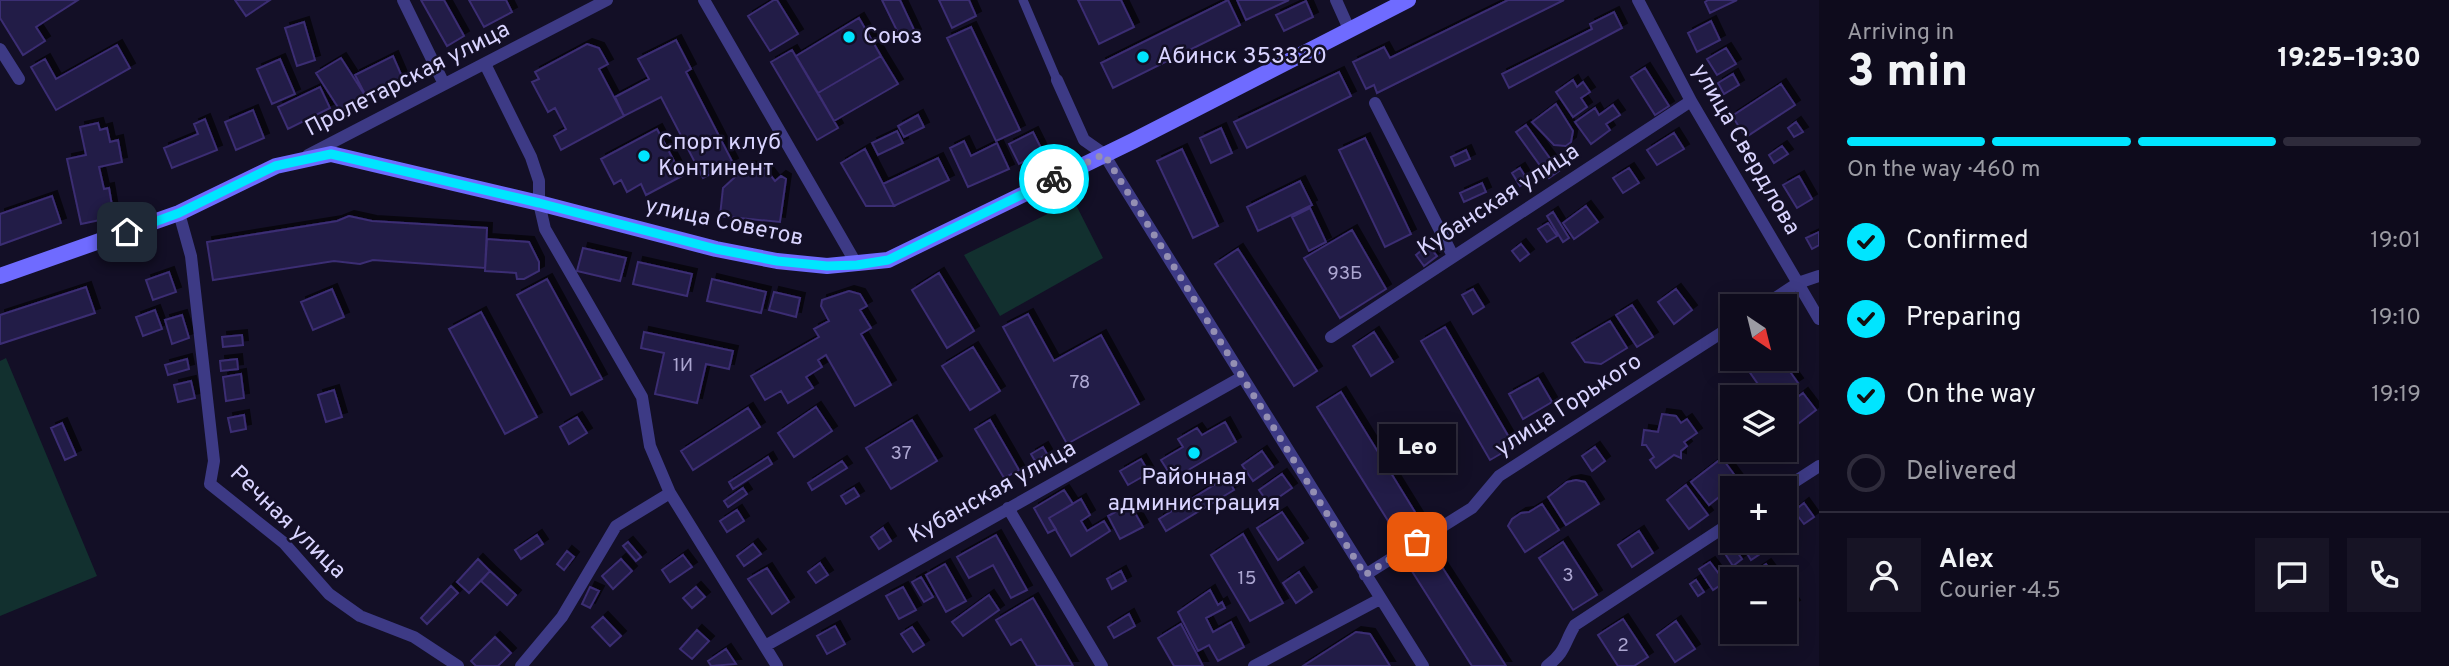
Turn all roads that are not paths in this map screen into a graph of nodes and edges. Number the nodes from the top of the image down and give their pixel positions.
1 (402, 0) edge
2 (607, 0) edge
3 (704, 0) edge
4 (1023, 0) edge
5 (1336, 0) edge
6 (1408, 0) edge
7 (1639, 0) edge
8 (1349, 29) junction
9 (0, 49) edge
10 (485, 64) junction
11 (19, 79) dead end
12 (1057, 80) joint
13 (444, 84) junction
14 (1691, 100) junction
15 (1375, 103) dead end
16 (1104, 154) junction
17 (302, 159) junction
18 (539, 203) junction
19 (179, 213) junction
20 (1453, 256) junction
21 (857, 265) junction
22 (0, 276) edge
23 (1819, 276) edge
24 (1798, 283) junction
25 (1781, 294) edge
26 (1819, 319) edge
27 (1720, 334) edge
28 (1331, 337) dead end
29 (1242, 377) junction
30 (1819, 466) edge
31 (1797, 480) edge
32 (670, 493) junction
33 (1008, 508) junction
34 (1720, 530) edge
35 (1365, 575) junction
36 (1380, 599) junction
37 (765, 646) junction
38 (458, 666) edge
39 (521, 666) edge
40 (777, 666) edge
41 (1102, 666) edge
42 (1254, 666) edge
43 (1423, 666) edge
44 (1547, 666) edge

1 - 13 street
2 - 10 street, Пролетарская улица
3 - 21 street
4 - 12 street
5 - 8 street
6 - 8 main road, улица Советов
7 - 14 street, улица Свердлова
8 - 16 main road, улица Советов
9 - 11 street
10 - 13 street, Пролетарская улица
10 - 18 street
12 - 16 street
13 - 17 street, Пролетарская улица
14 - 20 street, Кубанская улица
14 - 24 street, улица Свердлова
15 - 20 street
16 - 21 main road, улица Советов
16 - 29 street
17 - 18 main road, улица Советов
17 - 19 main road, улица Советов
18 - 21 main road, улица Советов
18 - 32 street
19 - 22 main road, улица Советов
19 - 38 street, Речная улица
20 - 28 street, Кубанская улица
23 - 24 street
24 - 25 street
24 - 26 street, улица Свердлова
27 - 35 street, улица Горького
29 - 33 street, Кубанская улица
29 - 35 street
30 - 31 street
32 - 37 street
32 - 39 street
33 - 37 street, Кубанская улица
33 - 41 street
34 - 44 street
35 - 36 street
36 - 42 street
36 - 43 street
37 - 40 street

